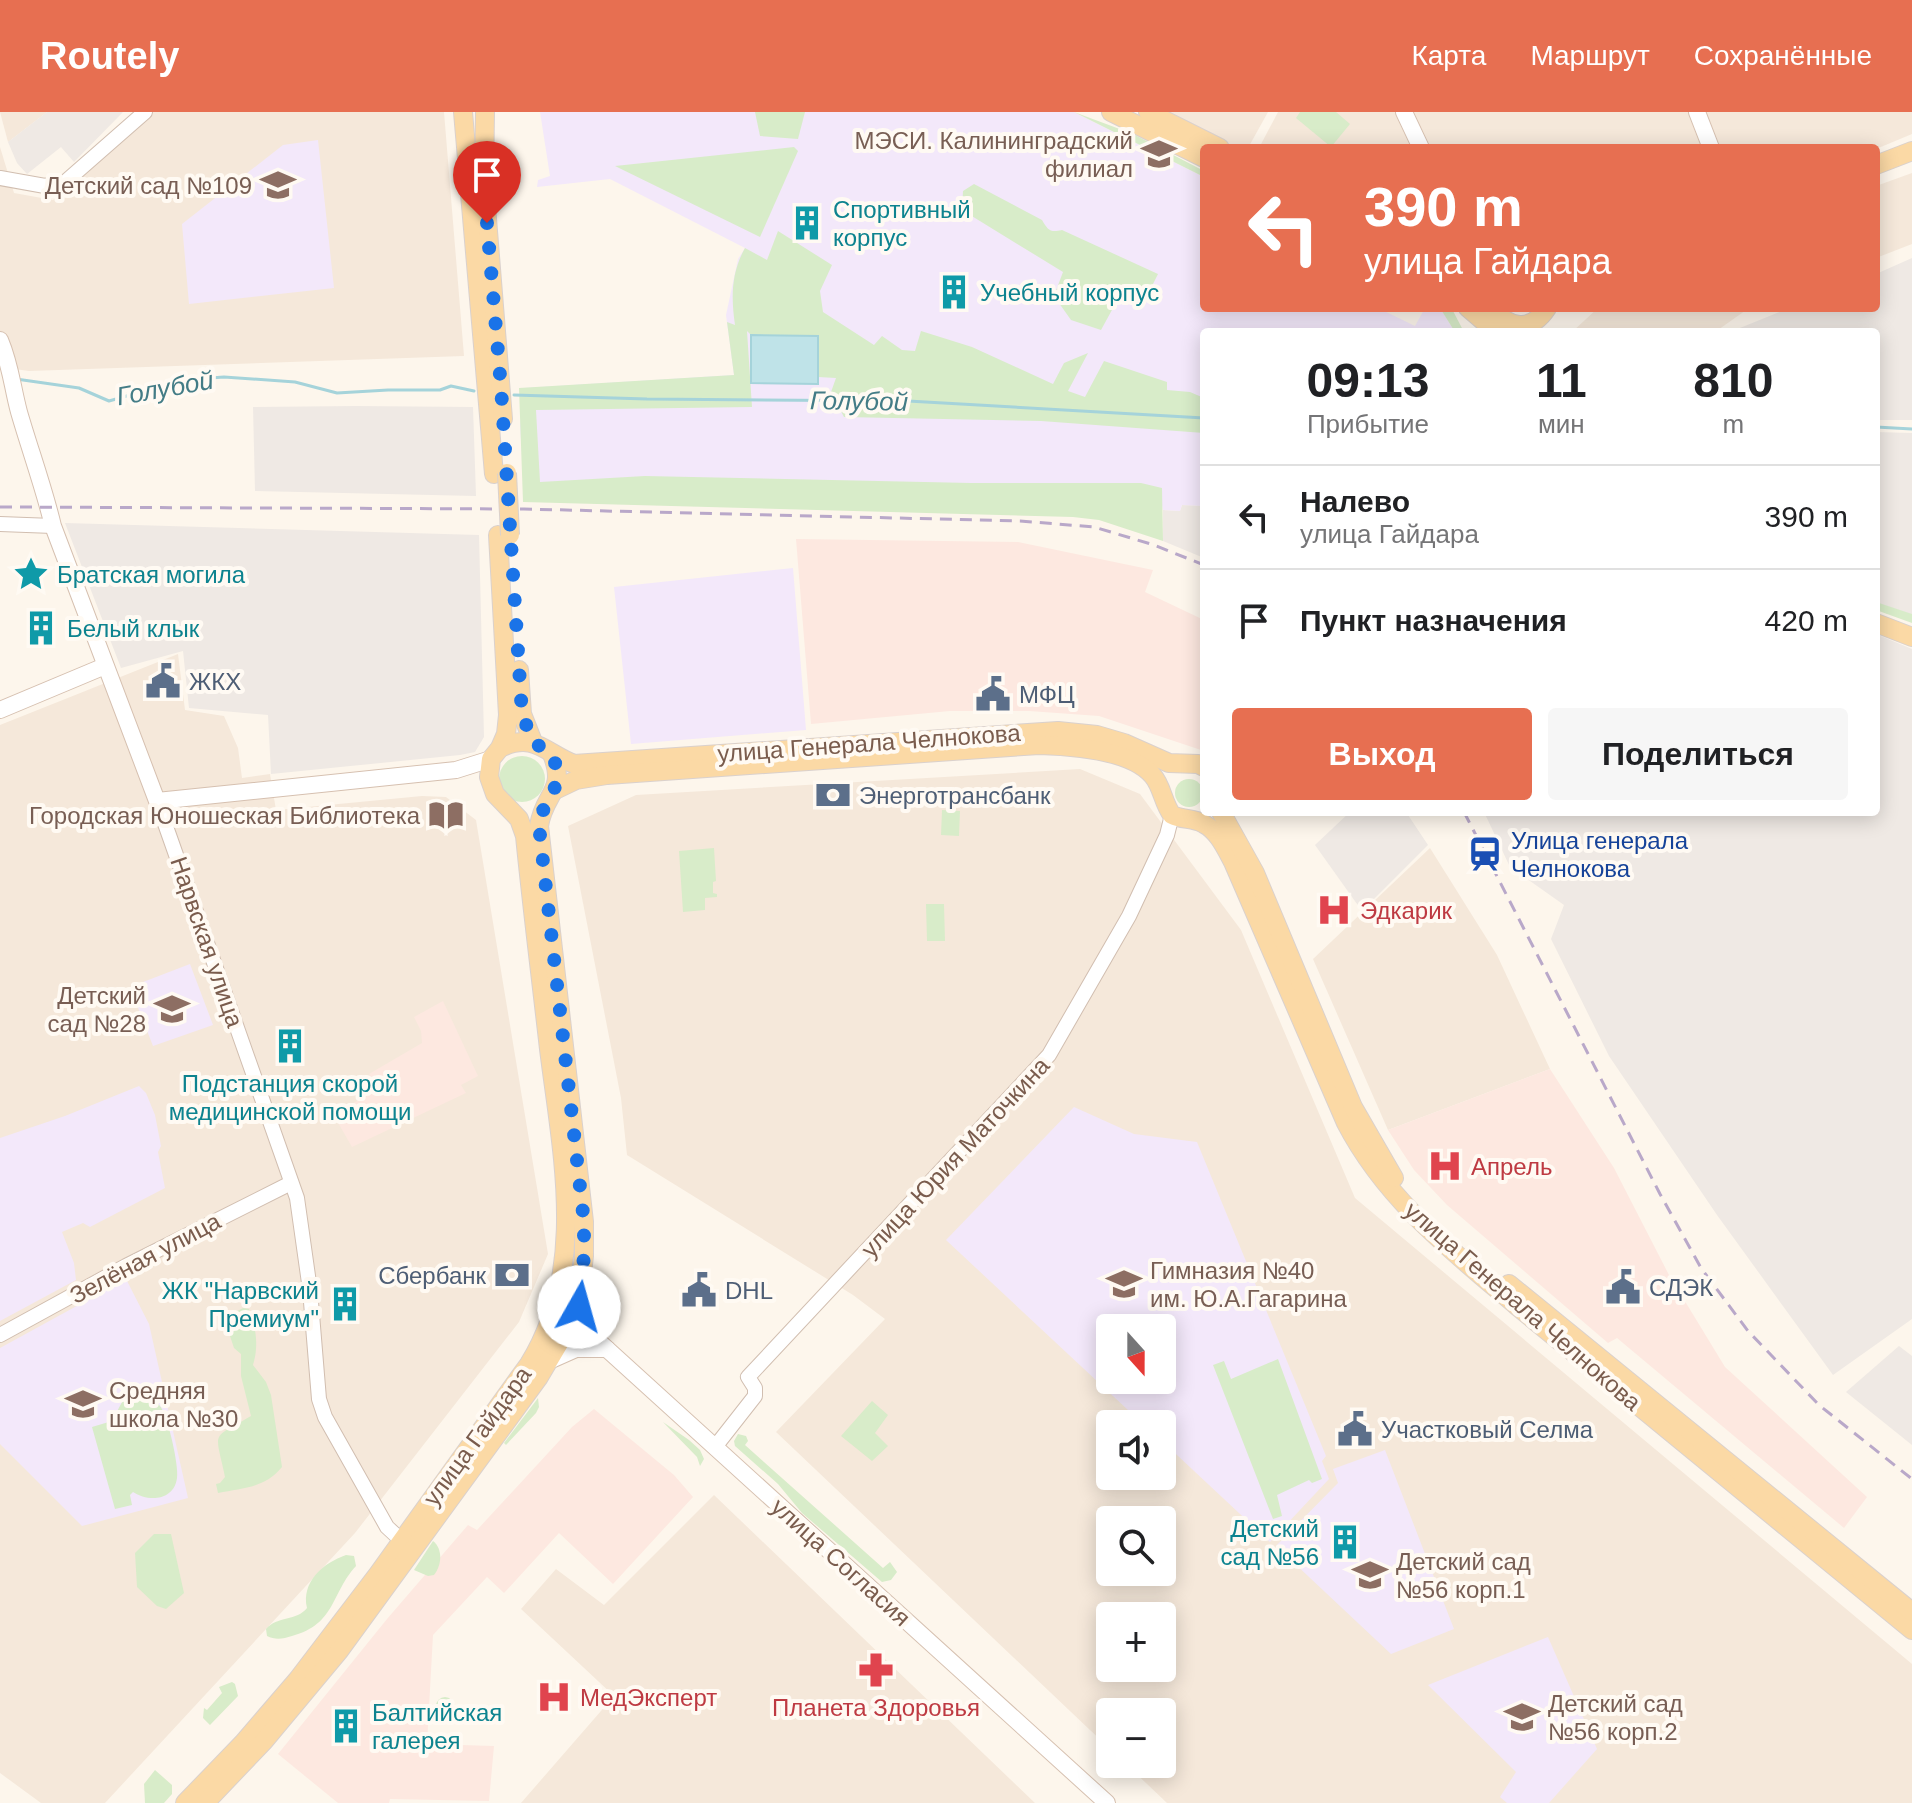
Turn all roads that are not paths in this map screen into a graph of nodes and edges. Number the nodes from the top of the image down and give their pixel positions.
1 (145, 112) edge
2 (463, 112) edge
3 (485, 112) edge
4 (1111, 112) edge
5 (1148, 112) edge
6 (1404, 112) edge
7 (1697, 112) edge
8 (1212, 144) edge
9 (1419, 144) edge
10 (1709, 144) edge
11 (1912, 151) edge
12 (1200, 156) edge
13 (1880, 163) edge
14 (0, 178) edge
15 (1473, 312) edge
16 (1494, 312) edge
17 (1544, 312) edge
18 (1491, 328) edge
19 (1515, 328) edge
20 (1519, 328) edge
21 (0, 340) edge
22 (500, 474) junction
23 (0, 524) edge
24 (53, 526) junction
25 (504, 535) junction
26 (1880, 625) edge
27 (1912, 637) edge
28 (105, 666) junction
29 (0, 710) edge
30 (533, 742) junction
31 (945, 745) junction
32 (496, 754) junction
33 (552, 754) junction
34 (1184, 764) junction
35 (1200, 765) edge
36 (456, 770) junction
37 (490, 787) junction
38 (550, 797) junction
39 (1162, 797) junction
40 (157, 801) junction
41 (508, 806) junction
42 (1223, 816) edge
43 (1189, 817) edge
44 (291, 1183) junction
45 (555, 1312) junction
46 (575, 1320) junction
47 (0, 1335) edge
48 (607, 1349) junction
49 (549, 1361) junction
50 (715, 1447) junction
51 (401, 1540) junction
52 (1912, 1612) edge
53 (1912, 1630) edge
54 (185, 1803) edge
55 (205, 1803) edge
56 (1107, 1803) edge

1 - 14 street
2 - 22 main road
3 - 22 main road
4 - 12 main road
5 - 8 main road
6 - 9 main road
7 - 10 main road
11 - 13 main road
15 - 18 main road
16 - 19 main road
17 - 20 main road
21 - 24 main road, Нарвская улица
22 - 25 main road
23 - 24 street
24 - 28 main road, Нарвская улица
25 - 30 main road
25 - 32 main road
26 - 27 main road
28 - 29 main road
28 - 40 main road, Нарвская улица
30 - 32 main road
30 - 33 main road
31 - 33 main road, улица Генерала Челнокова
31 - 34 main road, улица Генерала Челнокова
31 - 38 main road, улица Генерала Челнокова
31 - 39 main road, улица Генерала Челнокова
32 - 36 main road
32 - 37 main road
33 - 38 main road, улица Гайдара
34 - 35 main road, улица Генерала Челнокова
34 - 39 main road
36 - 37 main road
36 - 40 main road
37 - 41 main road, улица Гайдара
38 - 41 main road
38 - 46 main road, улица Гайдара
39 - 43 main road, улица Генерала Челнокова
40 - 44 street, Нарвская улица
41 - 45 main road, улица Гайдара
42 - 52 main road, улица Генерала Челнокова
43 - 50 street, улица Юрия Маточкина
43 - 53 main road, улица Генерала Челнокова
44 - 47 street, Зелёная улица
44 - 51 street, Нарвская улица
45 - 46 main road
45 - 51 main road, улица Гайдара
46 - 48 main road, улица Согласия
46 - 49 main road, улица Гайдара
48 - 49 main road
48 - 50 main road, улица Согласия
49 - 55 main road, улица Гайдара
50 - 56 main road, улица Согласия
51 - 54 main road, улица Гайдара

